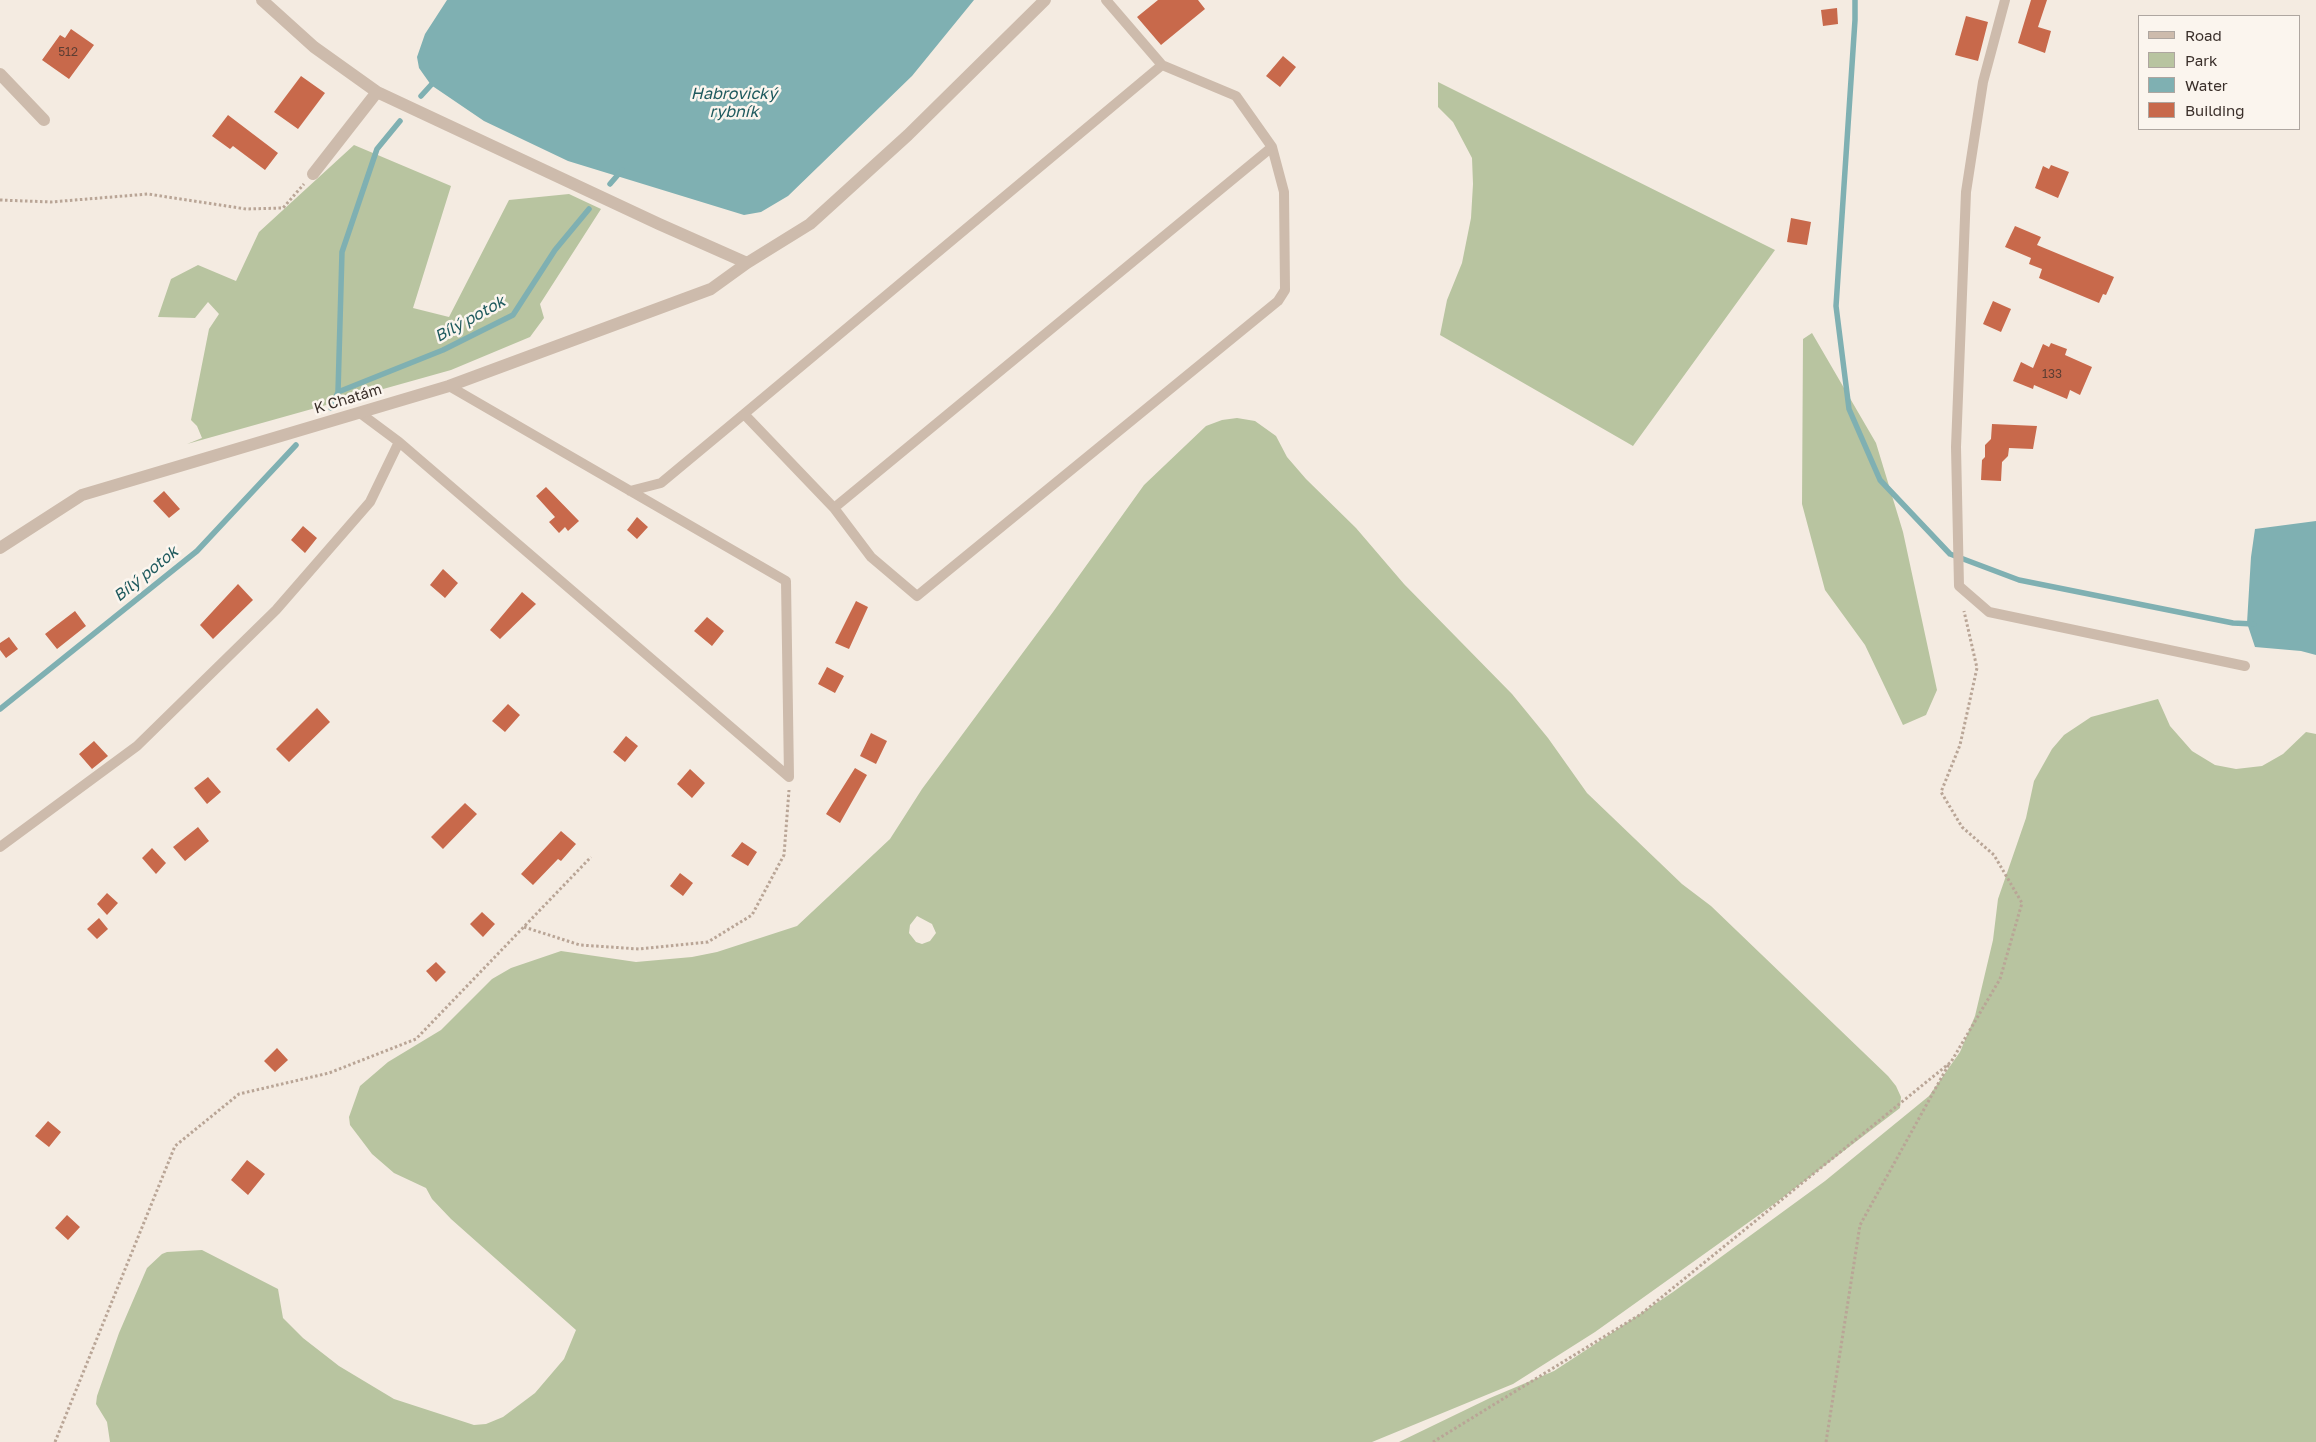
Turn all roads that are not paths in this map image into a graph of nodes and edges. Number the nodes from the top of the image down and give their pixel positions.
1 (262, 0) edge
2 (1045, 0) edge
3 (1106, 0) edge
4 (2005, 0) edge
5 (1162, 65) junction
6 (0, 74) edge
7 (377, 92) junction
8 (44, 120) dead end
9 (1272, 147) junction
10 (312, 174) road end
11 (747, 263) junction
12 (449, 386) junction
13 (360, 413) junction
14 (744, 414) junction
15 (399, 442) junction
16 (630, 491) junction
17 (834, 508) junction
18 (0, 548) edge
19 (2245, 666) dead end
20 (0, 847) edge

1 - 7 street
2 - 11 street, K Chatám
3 - 5 lane
4 - 19 lane
5 - 9 lane
5 - 14 lane
6 - 8 street
7 - 10 street
7 - 11 street
9 - 17 lane
9 - 17 lane
11 - 12 street, K Chatám
12 - 13 street, K Chatám
12 - 16 lane
13 - 15 lane
13 - 18 street, K Chatám
14 - 16 lane
14 - 17 lane
15 - 16 lane
15 - 20 lane

